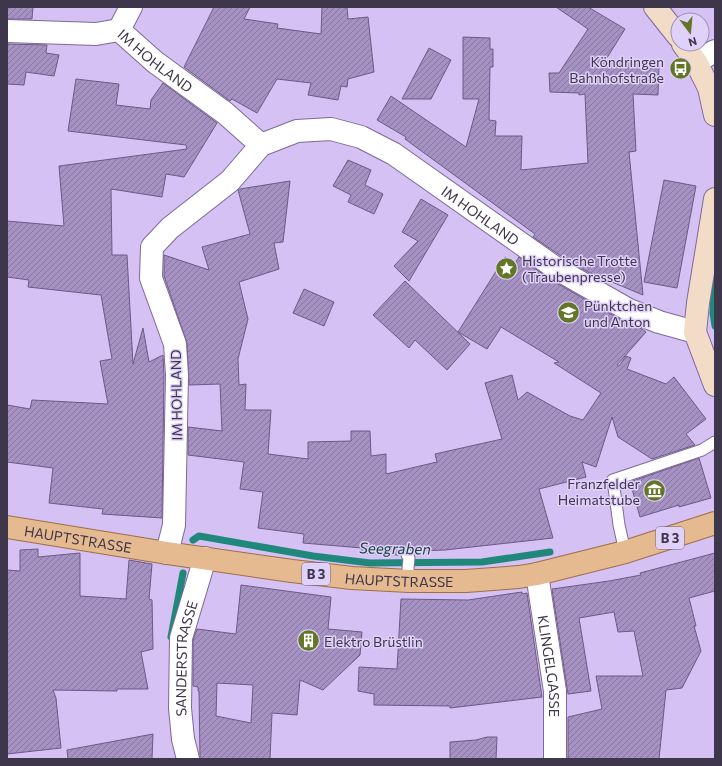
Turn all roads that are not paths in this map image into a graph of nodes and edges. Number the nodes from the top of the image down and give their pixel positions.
1 (131, 7) edge
2 (655, 7) edge
3 (670, 26) edge
4 (119, 30) junction
5 (7, 31) edge
6 (715, 51) edge
7 (689, 52) edge
8 (696, 62) junction
9 (715, 115) edge
10 (261, 145) junction
11 (715, 199) edge
12 (695, 332) junction
13 (715, 385) edge
14 (715, 442) edge
15 (715, 523) edge
16 (7, 527) edge
17 (625, 552) junction
18 (167, 553) junction
19 (205, 558) junction
20 (537, 574) junction
21 (188, 759) edge
22 (555, 759) edge

1 - 4 street
2 - 3 street
4 - 5 street, IM HOHLAND
4 - 10 street, IM HOHLAND
6 - 8 street
7 - 8 street
8 - 9 street
10 - 12 street, IM HOHLAND
10 - 18 street, IM HOHLAND
11 - 12 street
12 - 13 street
14 - 17 lane
15 - 17 main road, HAUPTSTRASSE / B 3
16 - 18 main road, HAUPTSTRASSE / B 3
17 - 20 main road, HAUPTSTRASSE / B 3
18 - 19 main road, HAUPTSTRASSE / B 3
19 - 20 main road, HAUPTSTRASSE / B 3
19 - 21 street, SANDERSTRASSE
20 - 22 street, KLINGELGASSE

